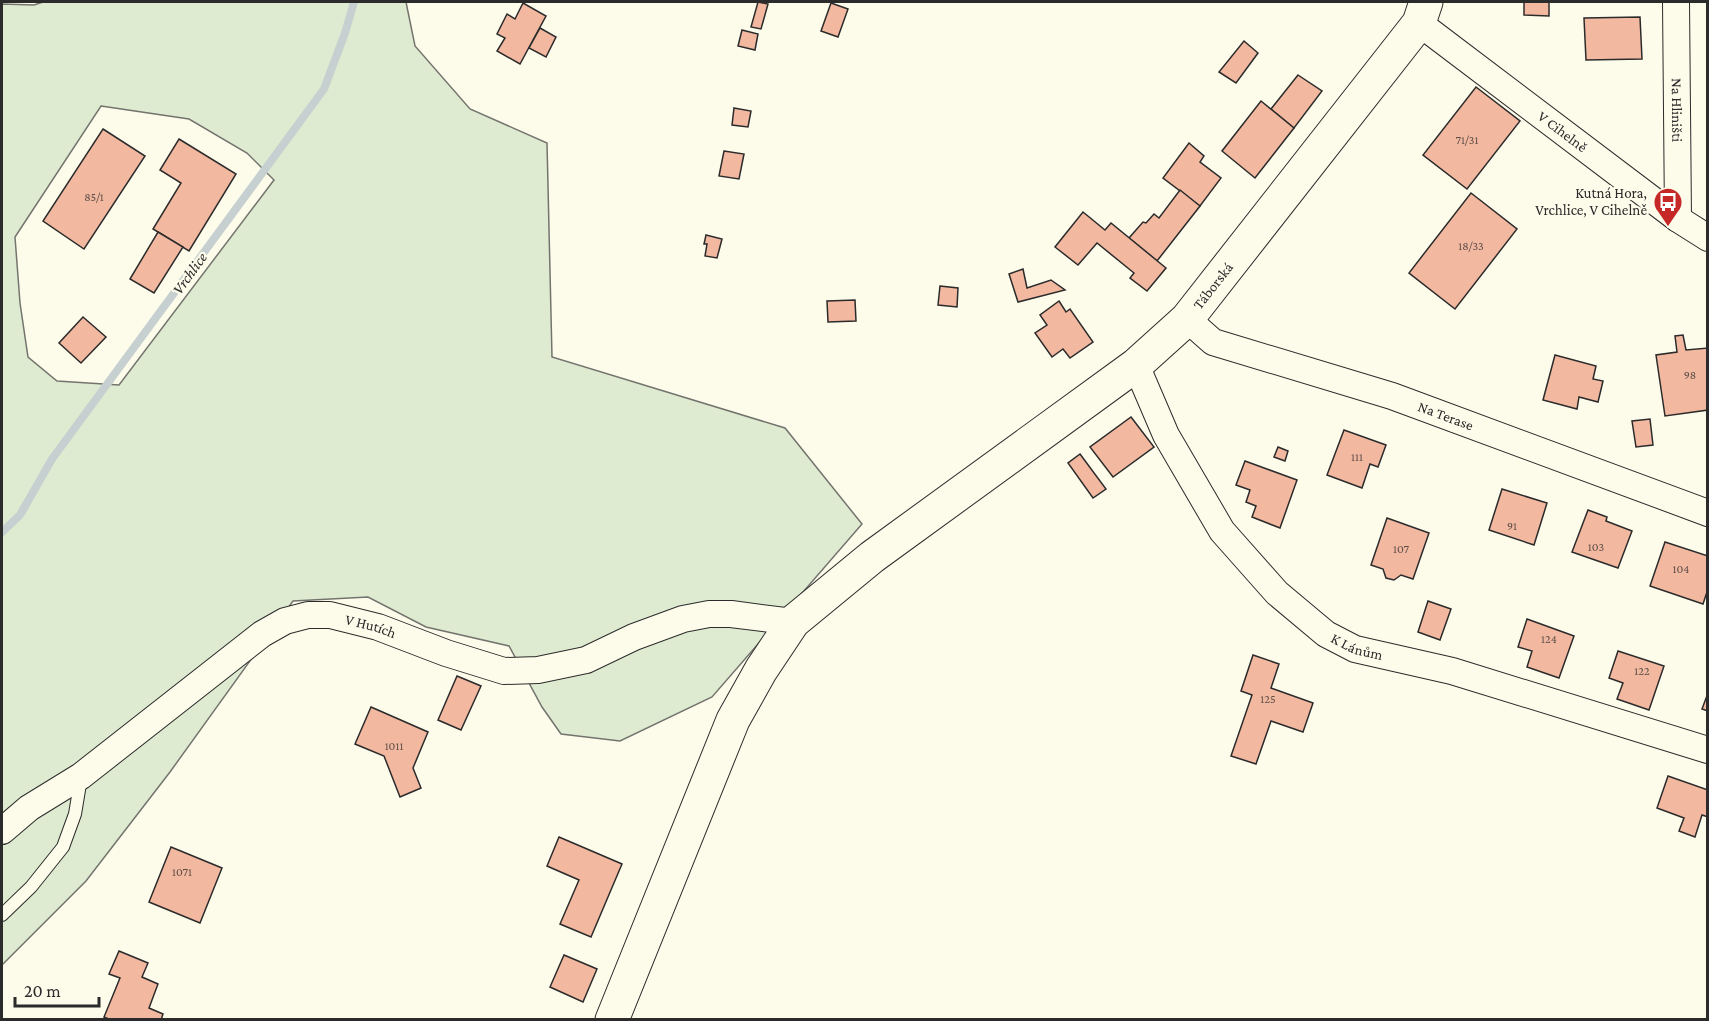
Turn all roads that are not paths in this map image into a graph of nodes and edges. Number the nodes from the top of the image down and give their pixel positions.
1 (1676, 2) edge
2 (1423, 12) edge
3 (1678, 219) junction
4 (1707, 238) edge
5 (1186, 319) junction
6 (1136, 365) junction
7 (1707, 513) edge
8 (793, 622) junction
9 (1707, 750) edge
10 (81, 777) junction
11 (2, 831) edge
12 (2, 915) edge
13 (612, 1020) edge

1 - 3 street, Na Hliništi
2 - 3 street, V Cihelně
2 - 5 street, Táborská
3 - 4 street, V Cihelně
5 - 6 street, Táborská
5 - 7 street, Na Terase
6 - 8 street, Táborská
6 - 9 street, K Lánům
8 - 10 street, V Hutích
8 - 13 street, Táborská
10 - 11 street, V Hutích
10 - 12 lane

